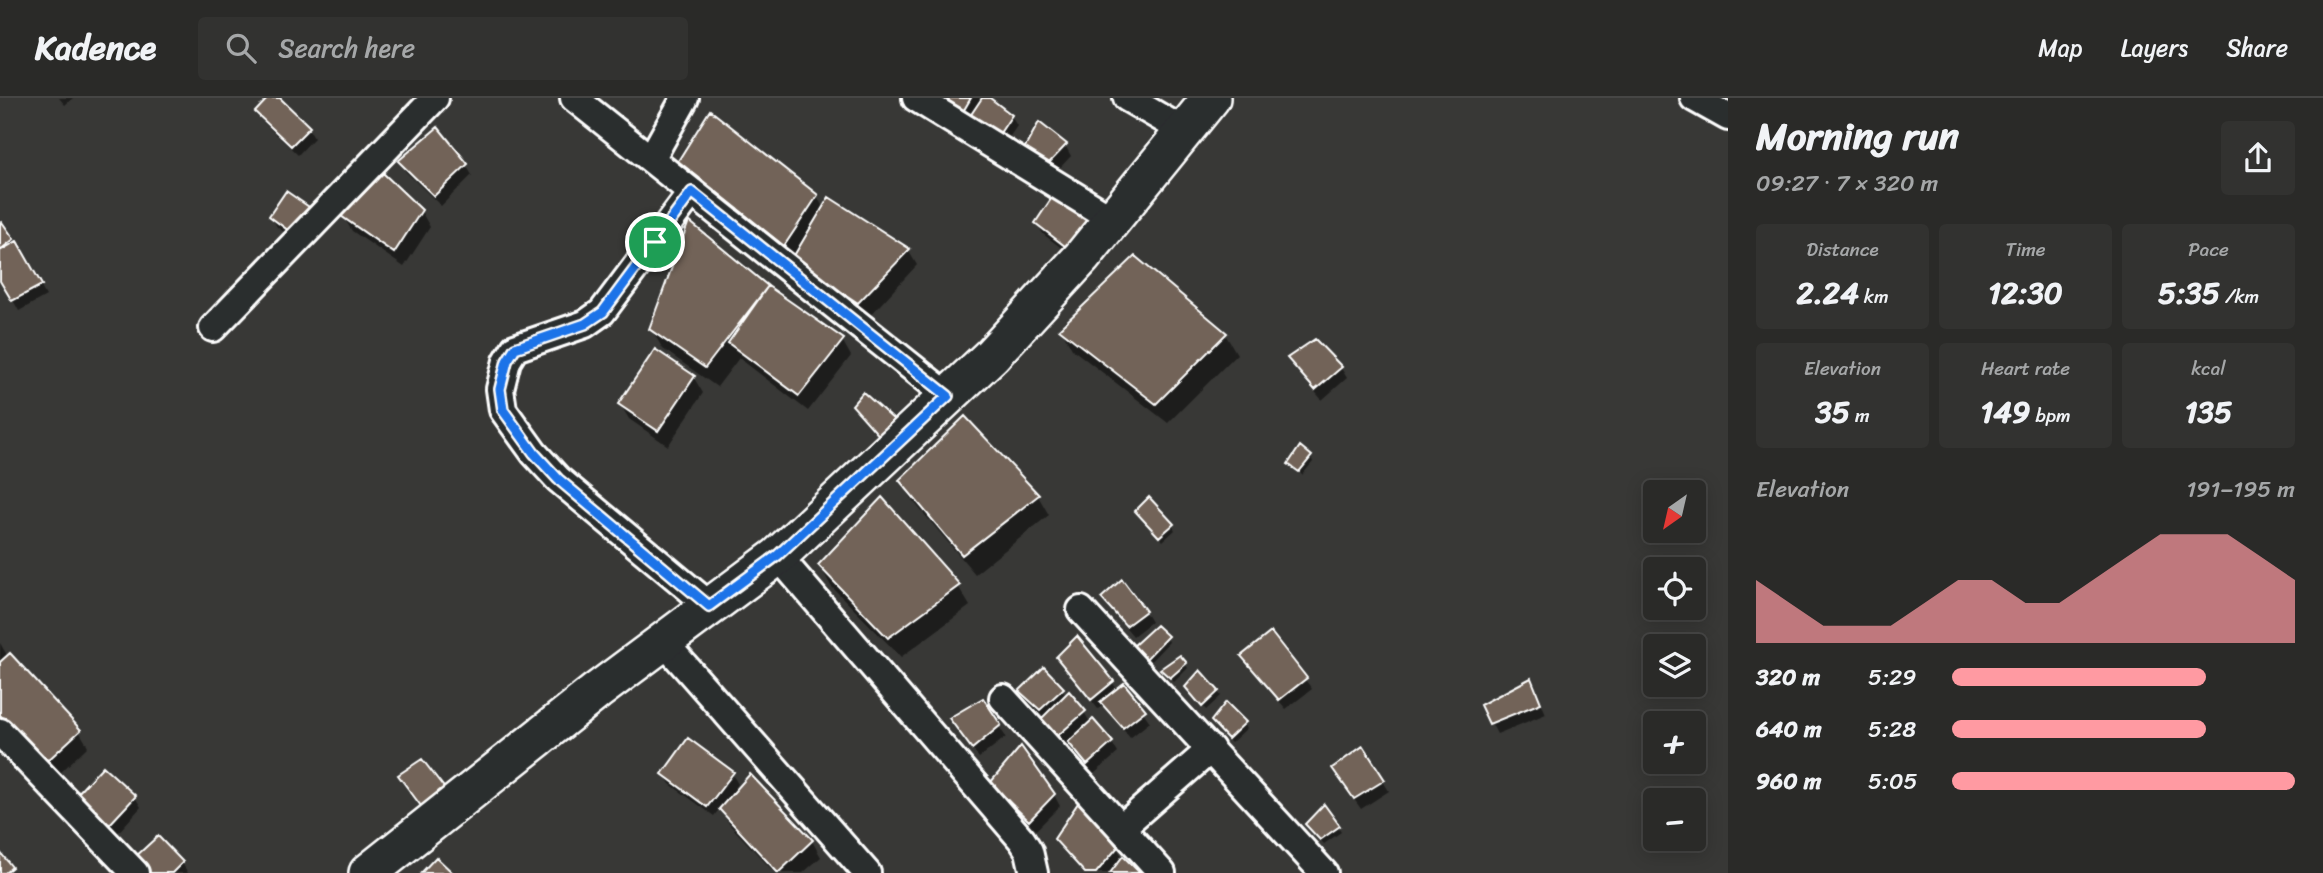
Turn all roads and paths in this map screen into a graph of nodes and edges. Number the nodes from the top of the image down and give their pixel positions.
1 (435, 98) edge
2 (574, 98) edge
3 (685, 98) edge
4 (916, 98) edge
5 (1127, 98) edge
6 (1211, 98) edge
7 (1694, 98) edge
8 (1728, 117) edge
9 (1184, 131) junction
10 (651, 159) junction
11 (692, 192) junction
12 (1114, 220) junction
13 (214, 328) dead end
14 (948, 396) junction
15 (778, 555) junction
16 (709, 606) junction
17 (1081, 611) dead end
18 (663, 641) junction
19 (1003, 698) dead end
20 (0, 732) edge
21 (1211, 748) junction
22 (1122, 827) junction
23 (135, 873) edge
24 (368, 873) edge
25 (867, 873) edge
26 (1034, 873) edge
27 (1163, 873) edge
28 (1324, 873) edge

1 - 13 street
2 - 10 street
3 - 10 street
4 - 12 street
5 - 9 street
6 - 9 main road
7 - 8 street
9 - 12 main road
10 - 11 street
11 - 14 street
11 - 16 street
12 - 14 main road
14 - 15 main road
15 - 16 main road
15 - 26 street
16 - 18 main road
17 - 21 street
18 - 24 main road
18 - 25 street
19 - 22 street
20 - 23 street
21 - 22 street
21 - 28 street
22 - 27 street

